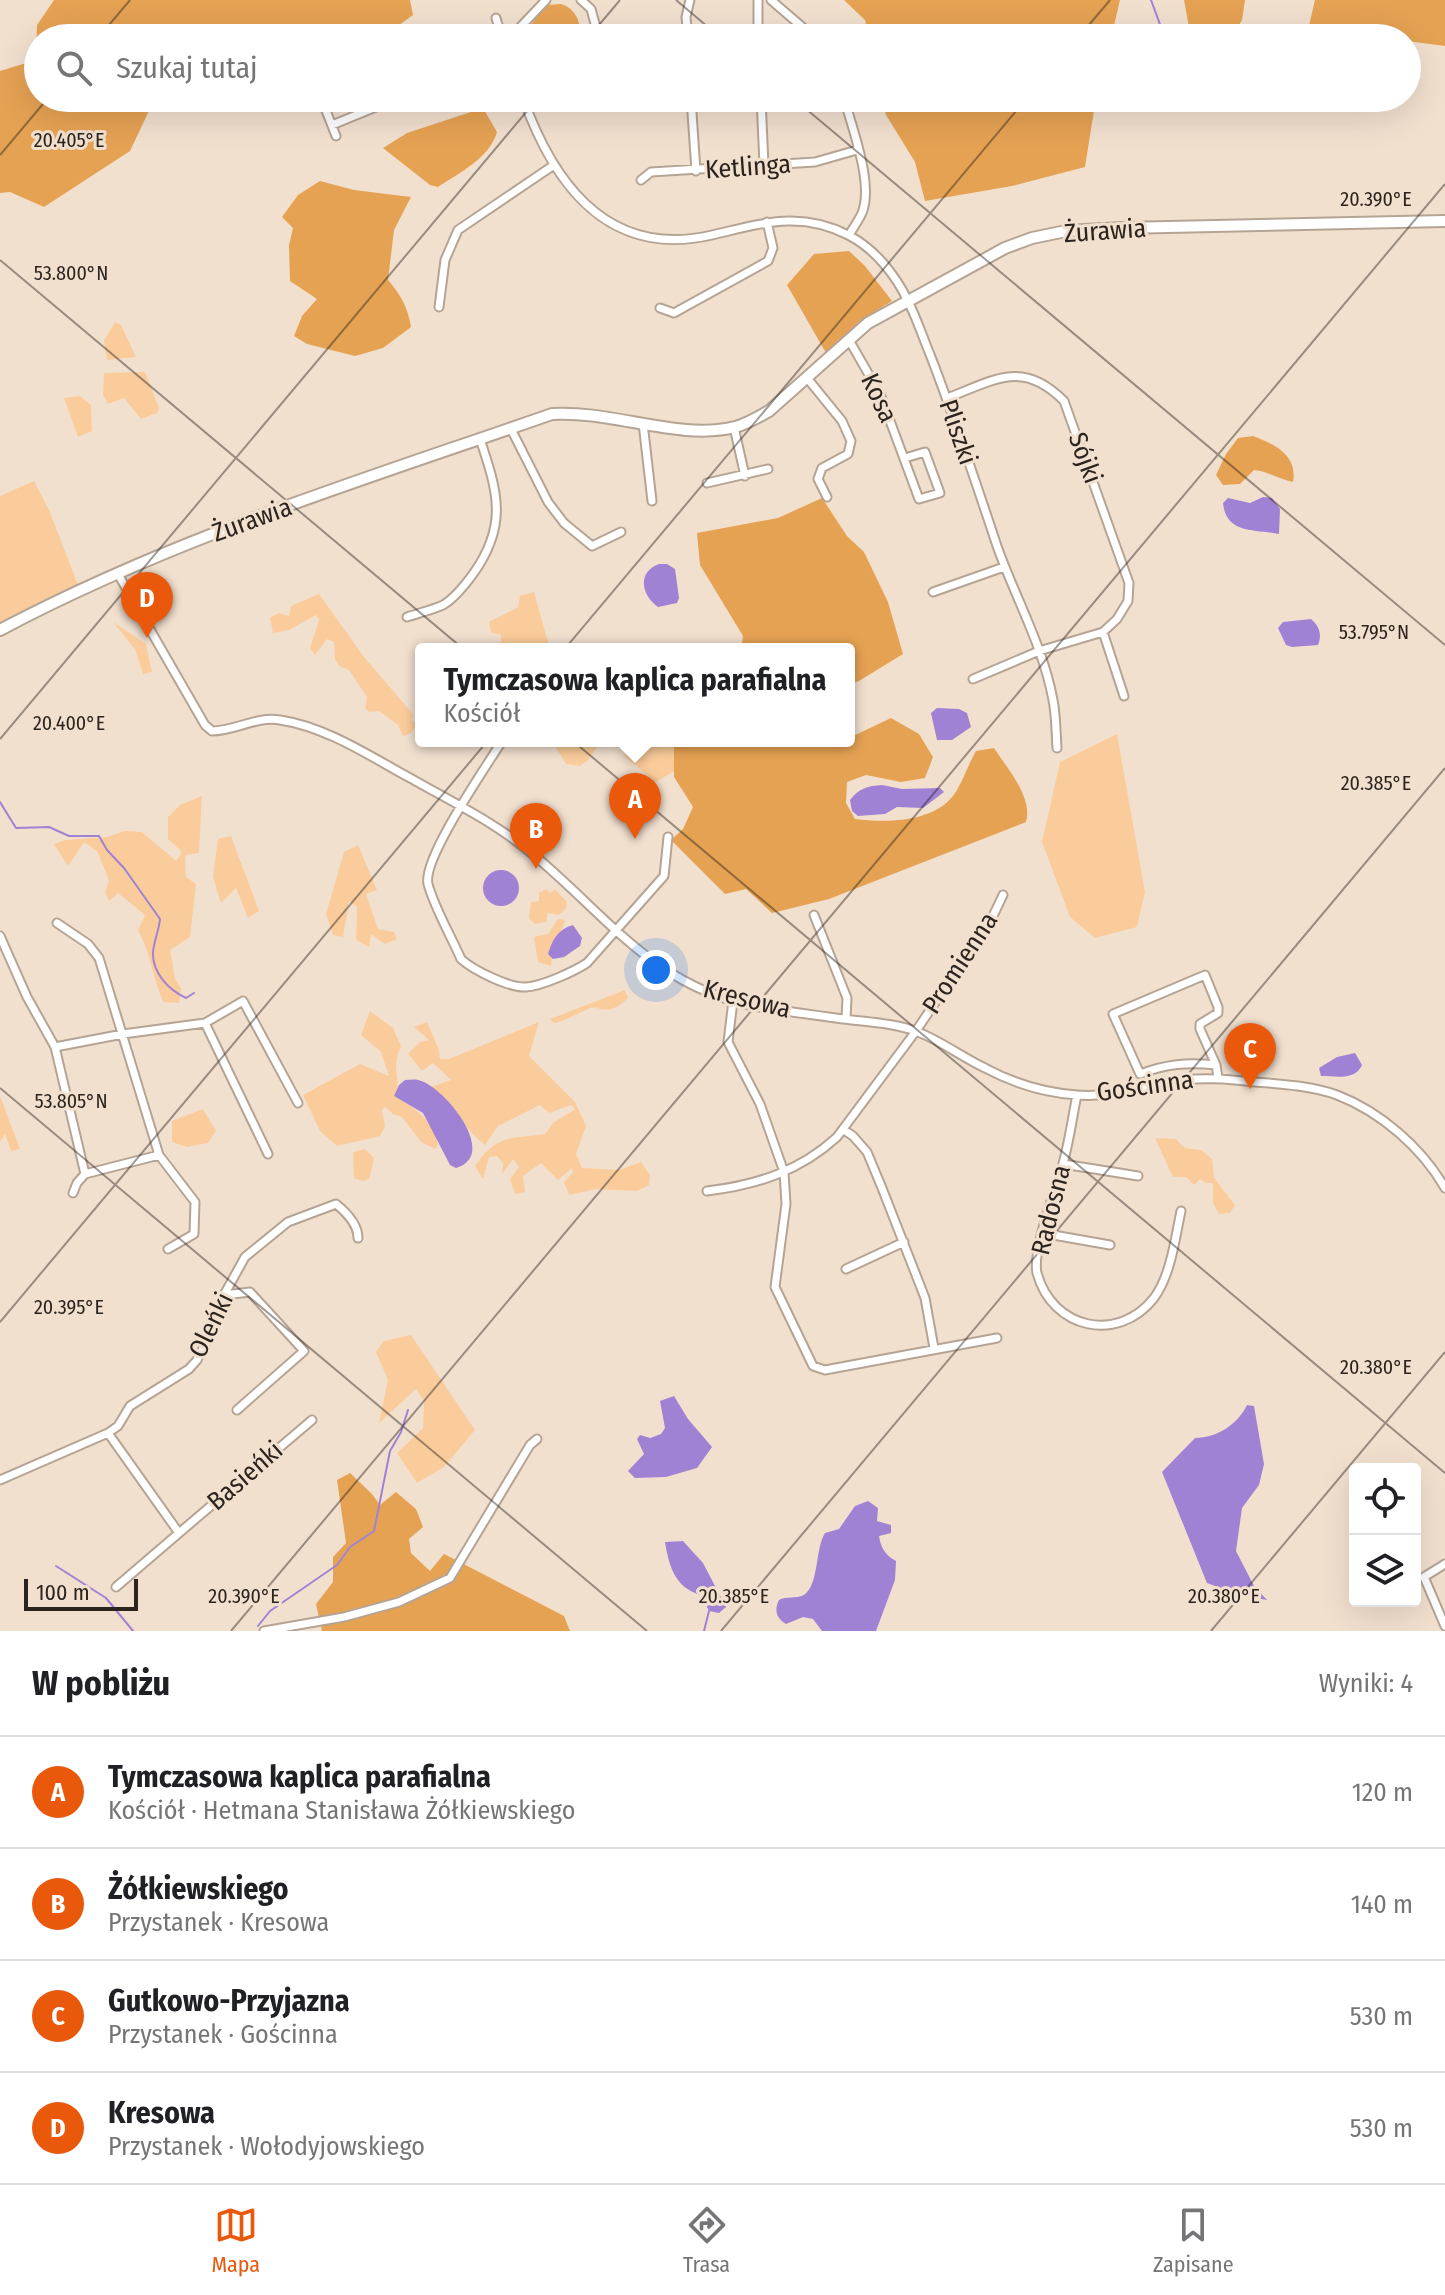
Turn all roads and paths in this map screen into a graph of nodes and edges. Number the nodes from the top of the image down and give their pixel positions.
1 (546, 0) edge
2 (581, 0) edge
3 (690, 0) edge
4 (758, 0) edge
5 (771, 0) edge
6 (496, 18) dead end
7 (498, 24) edge
8 (523, 24) edge
9 (595, 24) edge
10 (687, 24) edge
11 (758, 24) edge
12 (799, 24) edge
13 (327, 112) edge
14 (364, 112) edge
15 (529, 112) edge
16 (692, 112) edge
17 (762, 112) edge
18 (848, 112) edge
19 (332, 125) junction
20 (336, 136) dead end
21 (857, 150) junction
22 (554, 165) junction
23 (764, 165) junction
24 (696, 171) junction
25 (641, 180) dead end
26 (1445, 221) edge
27 (767, 222) junction
28 (849, 235) junction
29 (908, 300) junction
30 (439, 307) dead end
31 (660, 308) dead end
32 (849, 340) junction
33 (807, 378) junction
34 (947, 398) junction
35 (643, 423) junction
36 (734, 427) junction
37 (511, 429) junction
38 (480, 439) junction
39 (905, 458) junction
40 (768, 469) dead end
41 (745, 476) junction
42 (707, 483) dead end
43 (827, 497) dead end
44 (652, 501) dead end
45 (621, 532) dead end
46 (1004, 567) junction
47 (118, 574) junction
48 (933, 592) dead end
49 (407, 617) dead end
50 (0, 630) edge
51 (1103, 632) junction
52 (1039, 651) junction
53 (973, 679) dead end
54 (1124, 696) dead end
55 (498, 747) edge
56 (1057, 748) dead end
57 (461, 806) junction
58 (668, 837) dead end
59 (1003, 895) dead end
60 (814, 915) dead end
61 (57, 923) dead end
62 (616, 932) junction
63 (0, 936) edge
64 (733, 1001) junction
65 (846, 1019) junction
66 (205, 1023) junction
67 (916, 1031) junction
68 (123, 1034) junction
69 (55, 1047) junction
70 (1216, 1065) junction
71 (1218, 1078) junction
72 (1077, 1095) junction
73 (298, 1103) dead end
74 (844, 1130) junction
75 (268, 1154) dead end
76 (159, 1155) junction
77 (1063, 1164) junction
78 (784, 1172) junction
79 (85, 1174) junction
80 (1138, 1176) dead end
81 (1445, 1188) edge
82 (707, 1191) dead end
83 (73, 1193) dead end
84 (1181, 1211) dead end
85 (1042, 1233) junction
86 (358, 1238) dead end
87 (904, 1242) junction
88 (1110, 1245) dead end
89 (168, 1249) dead end
90 (846, 1269) dead end
91 (224, 1295) junction
92 (997, 1338) dead end
93 (934, 1348) junction
94 (237, 1410) dead end
95 (312, 1420) dead end
96 (108, 1433) junction
97 (537, 1439) dead end
98 (0, 1480) edge
99 (179, 1533) junction
100 (1445, 1564) edge
101 (116, 1587) dead end
102 (1445, 1626) edge
103 (298, 1629) edge
104 (264, 1631) edge

1 - 8 street
2 - 9 street
3 - 10 street
4 - 11 street
5 - 12 street
6 - 7 street
13 - 19 street
14 - 19 street
15 - 22 street
16 - 24 street
17 - 23 street
18 - 21 street
19 - 20 street
21 - 23 street, Ketlinga
21 - 28 street
22 - 27 street
22 - 30 street
23 - 24 street, Ketlinga
24 - 25 street, Ketlinga
26 - 29 street, Żurawia
27 - 28 street
27 - 31 street
28 - 29 street, Pliszki
29 - 32 street, Żurawia
29 - 34 street, Pliszki
32 - 33 street, Żurawia
32 - 39 street, Kosa
33 - 36 street, Żurawia
33 - 43 street
34 - 46 street, Pliszki
34 - 51 street, Sójki
35 - 36 street, Żurawia
35 - 37 street, Żurawia
35 - 44 street
36 - 41 street
37 - 38 street, Żurawia
37 - 45 street
38 - 47 street, Żurawia
38 - 49 street
39 - 39 street, Kosa
40 - 41 street
41 - 42 street
46 - 48 street
46 - 52 street, Pliszki
47 - 50 street, Żurawia
47 - 57 street, Kresowa
51 - 52 street
51 - 54 street
52 - 53 street
52 - 56 street, Pliszki
55 - 57 street
57 - 62 street, Kresowa
57 - 62 street
58 - 62 street
59 - 67 street, Promienna
60 - 65 street
61 - 68 street
62 - 64 street, Kresowa
63 - 69 street
64 - 65 street, Kresowa
64 - 78 street
65 - 67 street, Kresowa
66 - 68 street
66 - 73 street
66 - 75 street
67 - 72 street, Gościnna
67 - 74 street, Promienna
68 - 69 street
68 - 76 street
69 - 79 street
70 - 70 street
70 - 71 street
71 - 72 street, Gościnna
71 - 81 street, Gościnna
72 - 77 street, Radosna
74 - 78 street, Promienna
74 - 87 street
76 - 79 street
76 - 89 street
77 - 80 street
77 - 85 street, Radosna
78 - 82 street, Promienna
78 - 93 street
79 - 83 street
84 - 85 street, Radosna
85 - 88 street
86 - 91 street, Oleńki
87 - 90 street
87 - 93 street
91 - 94 street, Oleńki
91 - 96 street, Oleńki
92 - 93 street
95 - 99 street, Basieńki
96 - 98 street, Oleńki
96 - 99 street
97 - 103 street
99 - 101 street, Basieńki
100 - 102 street
103 - 104 street

